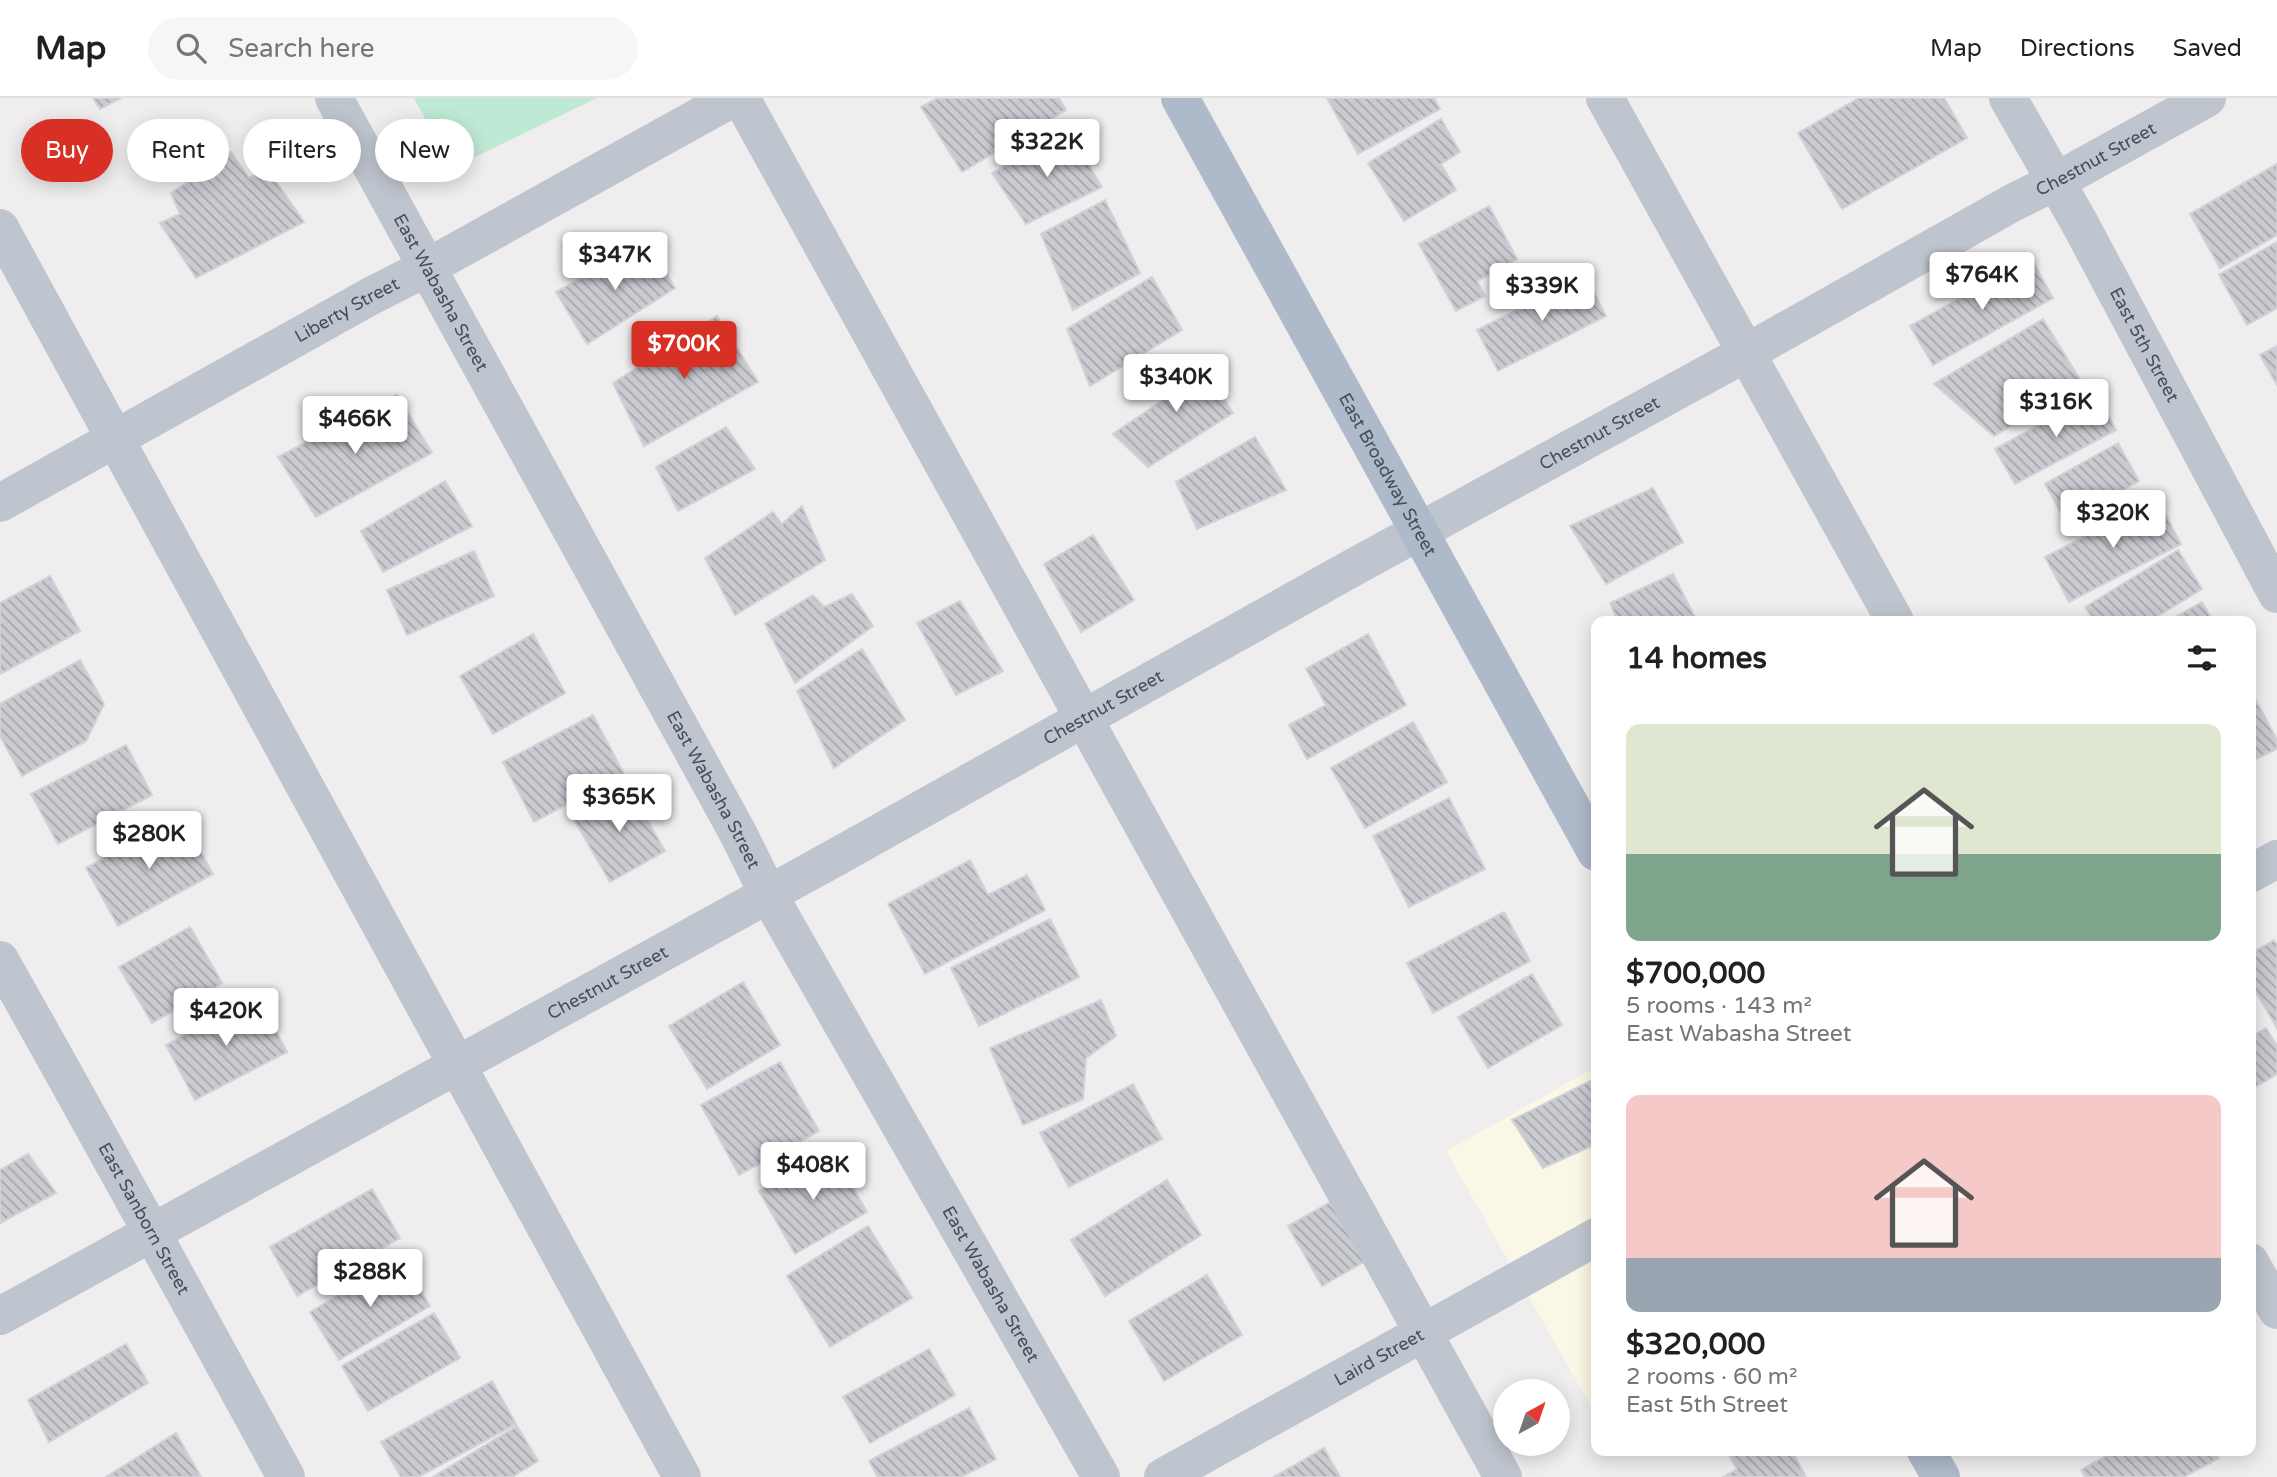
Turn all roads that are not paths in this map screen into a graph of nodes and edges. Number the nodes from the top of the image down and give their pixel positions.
1 (334, 98) edge
2 (733, 98) edge
3 (741, 98) edge
4 (1180, 98) edge
5 (1605, 98) edge
6 (2008, 98) edge
7 (2207, 98) edge
8 (2055, 182) junction
9 (0, 228) edge
10 (426, 268) junction
11 (1746, 353) junction
12 (116, 439) junction
13 (0, 503) edge
14 (1420, 533) junction
15 (2277, 594) edge
16 (1892, 616) edge
17 (1084, 718) junction
18 (1591, 843) edge
19 (2277, 859) edge
20 (2256, 871) edge
21 (768, 894) junction
22 (0, 960) edge
23 (456, 1065) junction
24 (152, 1234) junction
25 (1591, 1240) edge
26 (2256, 1273) edge
27 (2277, 1310) edge
28 (0, 1316) edge
29 (1423, 1333) junction
30 (1929, 1456) edge
31 (286, 1477) edge
32 (682, 1477) edge
33 (1101, 1477) edge
34 (1163, 1477) edge
35 (1503, 1477) edge
36 (1941, 1477) edge

1 - 10 street, East Wabasha Street
2 - 10 street, Liberty Street
3 - 17 street
4 - 14 main road, East Broadway Street
5 - 11 street
6 - 8 street, East 5th Street
7 - 8 street, Chestnut Street
8 - 11 street, Chestnut Street
8 - 15 street, East 5th Street
9 - 12 street
10 - 12 street, Liberty Street
10 - 21 street, East Wabasha Street
11 - 14 street, Chestnut Street
11 - 16 street
12 - 13 street, Liberty Street
12 - 23 street
14 - 17 street, Chestnut Street
14 - 18 main road, East Broadway Street
17 - 21 street, Chestnut Street
17 - 29 street
19 - 20 street
21 - 23 street, Chestnut Street
21 - 33 street, East Wabasha Street
22 - 24 street, East Sanborn Street
23 - 24 street, Chestnut Street
23 - 32 street
24 - 28 street, Chestnut Street
24 - 31 street, East Sanborn Street
25 - 29 street, Laird Street
26 - 27 street
29 - 34 street, Laird Street
29 - 35 street
30 - 36 main road

